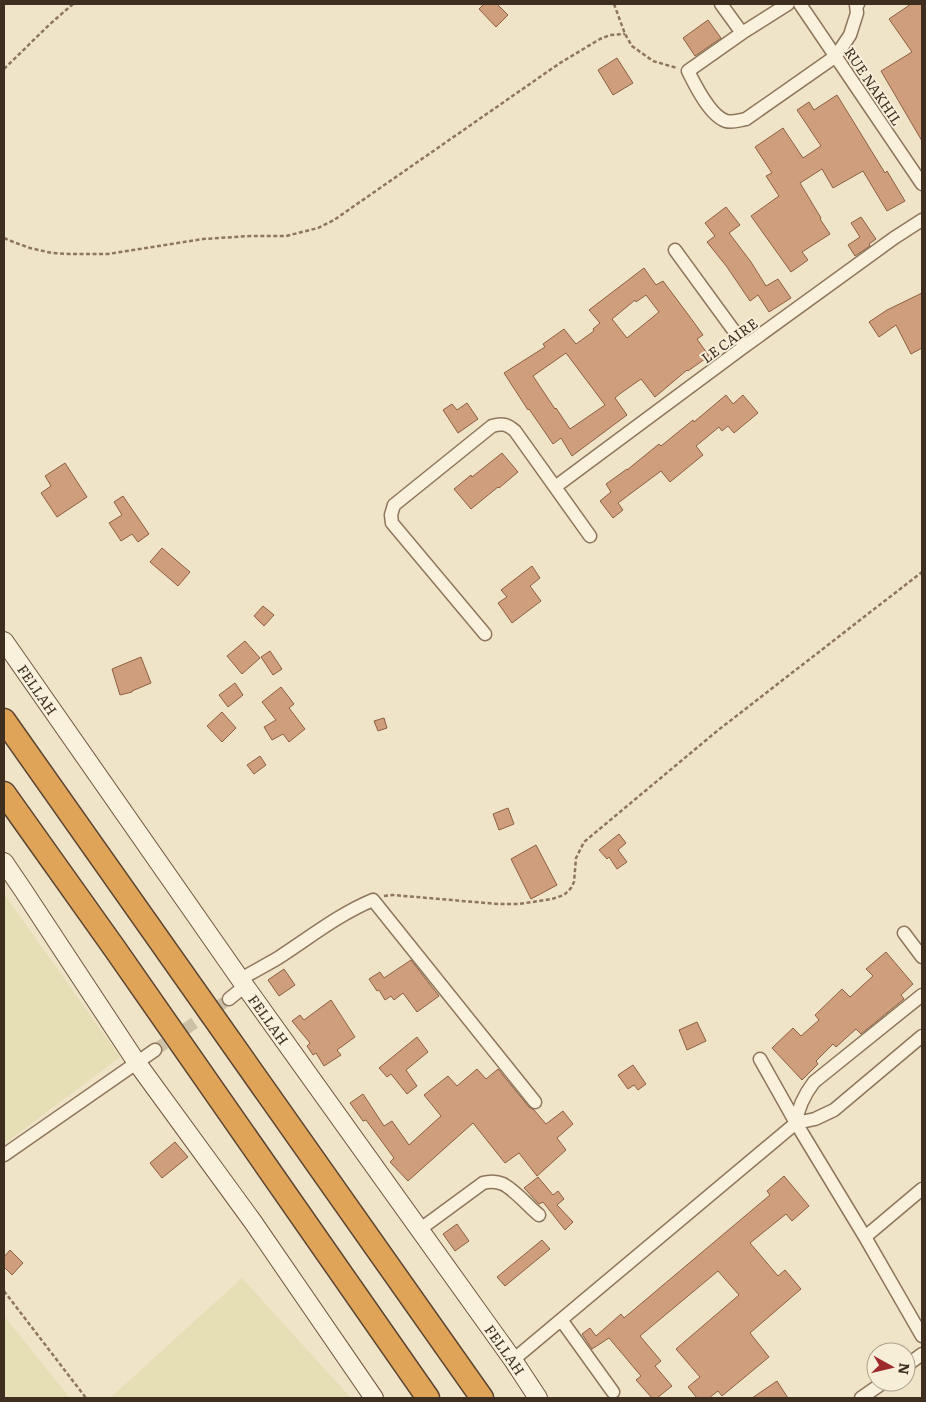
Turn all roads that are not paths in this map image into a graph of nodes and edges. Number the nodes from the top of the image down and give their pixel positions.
1 (721, 4) edge
2 (788, 4) edge
3 (800, 4) edge
4 (857, 4) edge
5 (742, 33) junction
6 (836, 56) junction
7 (922, 184) edge
8 (922, 220) edge
9 (675, 250) dead end
10 (745, 346) junction
11 (555, 487) junction
12 (590, 536) dead end
13 (485, 634) dead end
14 (4, 641) edge
15 (4, 720) edge
16 (4, 793) edge
17 (4, 862) edge
18 (904, 933) dead end
19 (922, 957) edge
20 (243, 982) junction
21 (922, 995) edge
22 (229, 999) tunnel mouth
23 (922, 1036) edge
24 (155, 1050) tunnel mouth
25 (760, 1059) dead end
26 (137, 1063) junction
27 (535, 1102) dead end
28 (796, 1123) junction
29 (4, 1155) edge
30 (922, 1189) edge
31 (539, 1216) dead end
32 (419, 1230) junction
33 (865, 1237) junction
34 (562, 1320) junction
35 (922, 1336) edge
36 (513, 1360) junction
37 (613, 1392) dead end
38 (374, 1398) edge
39 (428, 1398) edge
40 (482, 1398) edge
41 (538, 1398) edge

1 - 5 street
2 - 5 street
3 - 6 street, RUE NAKHIL
4 - 6 street
5 - 6 street
6 - 7 street, RUE NAKHIL
8 - 10 street, LE CAIRE
9 - 10 street
10 - 11 street, LE CAIRE
11 - 12 street
11 - 13 street
14 - 20 street, FELLAH
15 - 40 highway
16 - 39 highway
17 - 26 street
18 - 19 street
20 - 22 street
20 - 27 street
20 - 32 street, FELLAH
21 - 28 street
23 - 28 street
24 - 26 street
25 - 28 street
26 - 29 street
26 - 38 street
28 - 33 street
28 - 34 street
30 - 33 street
31 - 32 street
32 - 36 street, FELLAH
33 - 35 street
34 - 36 street
34 - 37 street
36 - 41 street, FELLAH

